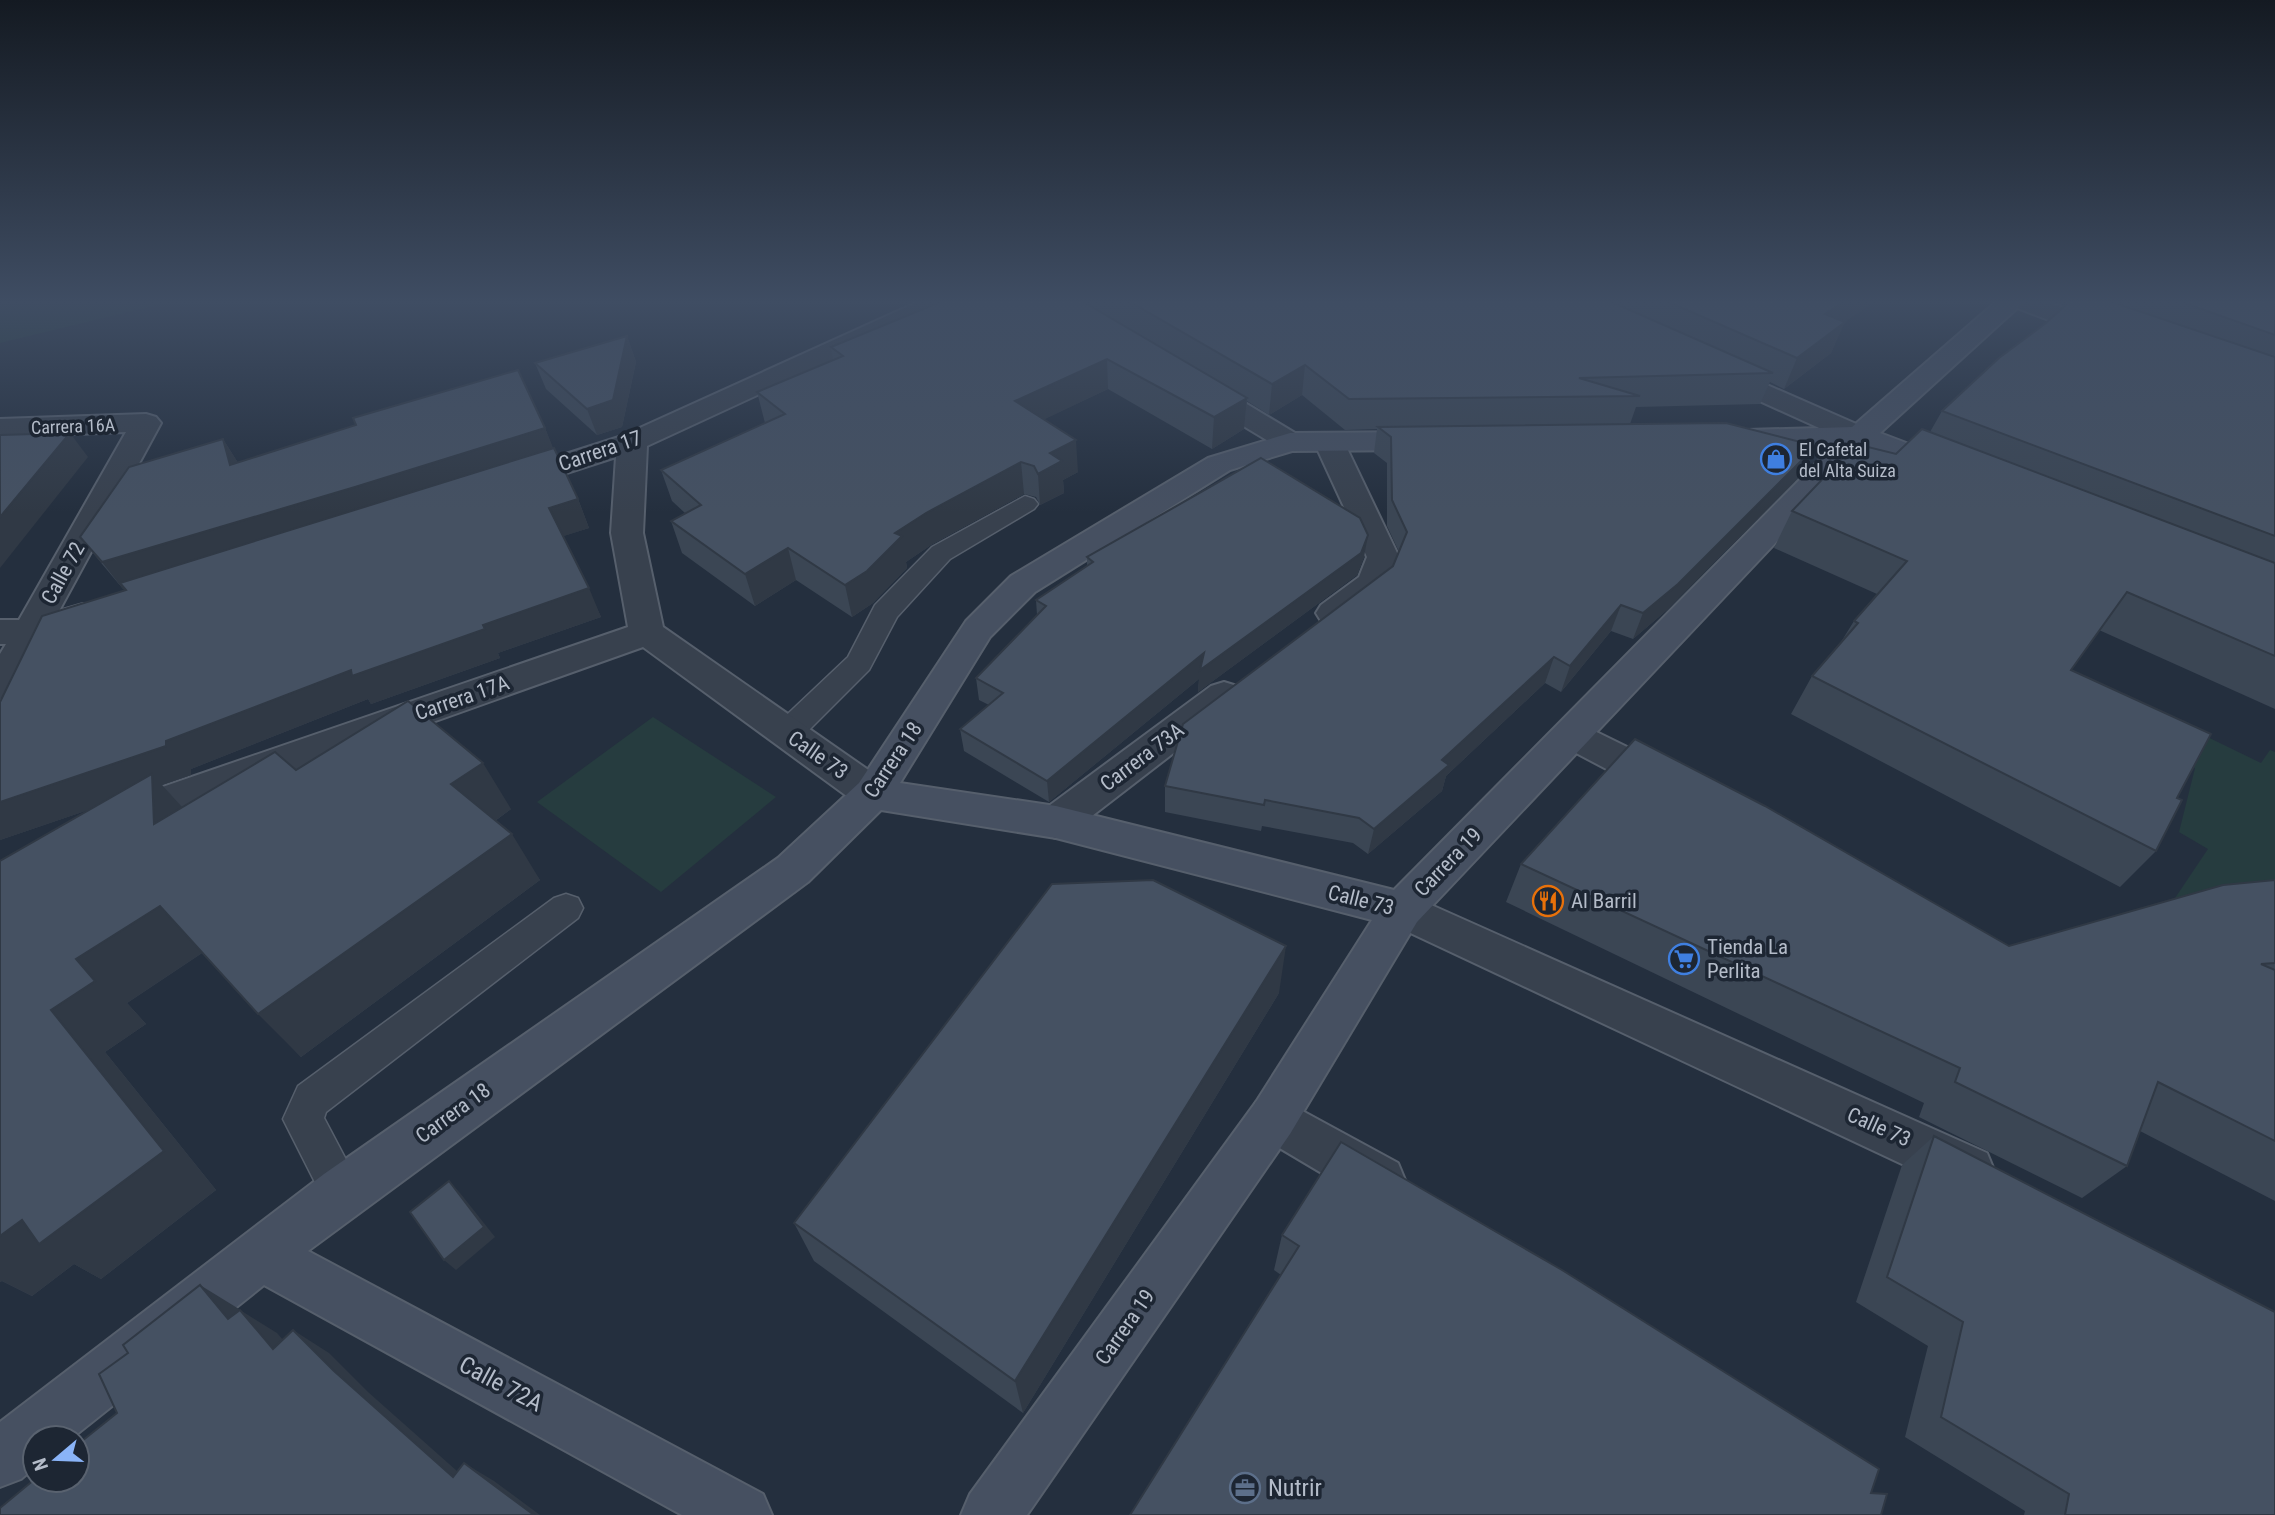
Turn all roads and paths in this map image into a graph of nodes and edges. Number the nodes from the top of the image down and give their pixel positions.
1 (788, 371) edge
2 (1716, 371) edge
3 (1934, 371) edge
4 (1184, 378) edge
5 (146, 423) joint
6 (0, 428) edge
7 (1860, 436) junction
8 (1693, 438) edge
9 (1455, 440) edge
10 (632, 442) junction
11 (1290, 442) junction
12 (1329, 442) junction
13 (1970, 478) edge
14 (487, 489) edge
15 (1025, 504) dead end
16 (108, 608) edge
17 (15, 632) edge
18 (1307, 632) edge
19 (647, 633) junction
20 (1253, 674) edge
21 (0, 685) edge
22 (787, 733) junction
23 (1572, 734) junction
24 (873, 794) junction
25 (1694, 798) edge
26 (1056, 822) junction
27 (92, 828) edge
28 (566, 908) dead end
29 (1402, 910) junction
30 (1273, 1118) junction
31 (2003, 1188) edge
32 (342, 1192) junction
33 (1417, 1202) edge
34 (260, 1254) junction
35 (0, 1458) edge
36 (742, 1515) edge
37 (991, 1515) edge

1 - 10 street, Carrera 17
2 - 7 street
3 - 7 street, Carrera 19
4 - 11 street
5 - 6 street, Carrera 16A
5 - 17 street, Calle 72
7 - 8 street
7 - 13 street
7 - 23 street, Carrera 19
9 - 12 street, Carrera 18
10 - 14 street, Carrera 17
10 - 19 street
11 - 12 street, Carrera 18
11 - 24 street, Carrera 18
12 - 18 street
15 - 22 lane
16 - 17 street
17 - 21 street, Calle 72
19 - 22 street, Calle 73
19 - 27 street, Carrera 17A
20 - 26 street, Carrera 73A
22 - 24 street, Calle 73
23 - 25 street
23 - 29 street, Carrera 19
24 - 26 street, Calle 73
24 - 32 street, Carrera 18
26 - 29 street, Calle 73
28 - 32 lane
29 - 30 street, Carrera 19
29 - 31 street, Calle 73
30 - 33 street
30 - 37 street, Carrera 19
32 - 34 street, Carrera 18
34 - 35 street, Carrera 18
34 - 36 street, Calle 72A

